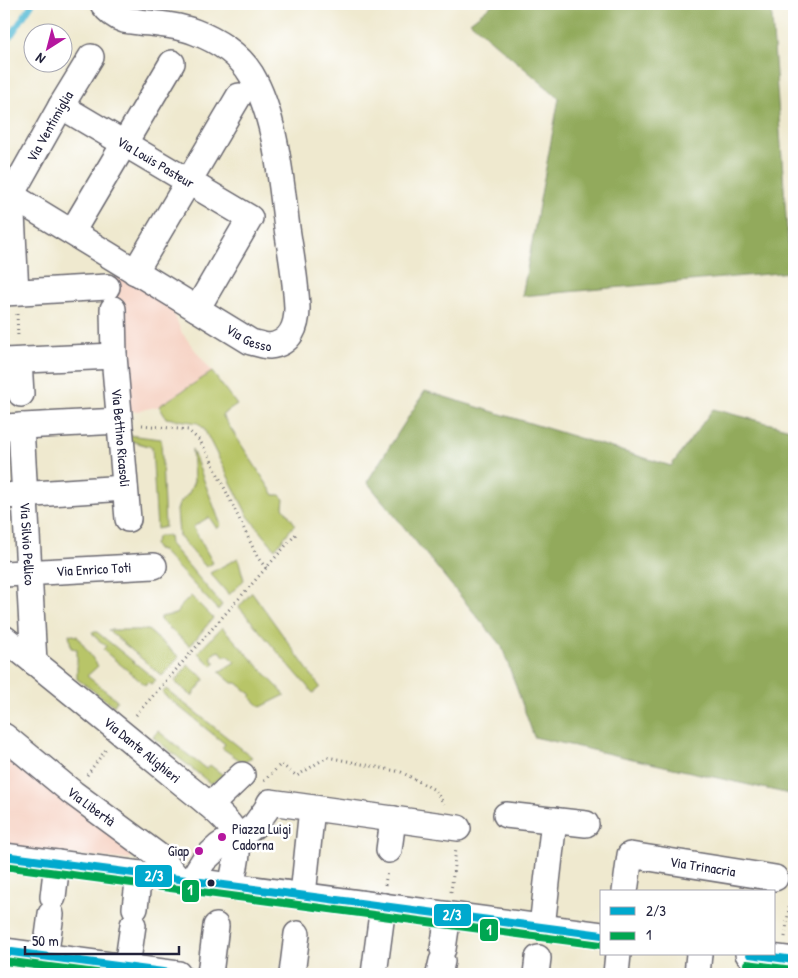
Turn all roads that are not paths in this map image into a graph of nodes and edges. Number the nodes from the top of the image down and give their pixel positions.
1 (103, 4) edge
2 (91, 57) dead end
3 (172, 63) dead end
4 (239, 96) dead end
5 (61, 106) junction
6 (124, 144) junction
7 (188, 182) junction
8 (7, 193) edge
9 (8, 222) edge
10 (72, 232) junction
11 (135, 272) junction
12 (10, 293) edge
13 (196, 309) junction
14 (114, 356) junction
15 (11, 361) edge
16 (20, 394) dead end
17 (119, 421) junction
18 (13, 426) edge
19 (126, 488) junction
20 (14, 495) edge
21 (128, 519) dead end
22 (154, 566) dead end
23 (29, 573) junction
24 (4, 574) edge
25 (4, 638) edge
26 (34, 662) junction
27 (4, 736) edge
28 (242, 775) road end
29 (208, 804) junction
30 (312, 808) junction
31 (506, 814) dead end
32 (393, 819) junction
33 (554, 820) junction
34 (586, 824) dead end
35 (458, 828) road end
36 (236, 836) junction
37 (389, 850) road end
38 (4, 856) edge
39 (57, 863) junction
40 (139, 874) junction
41 (185, 880) junction
42 (784, 883) road end
43 (231, 886) junction
44 (625, 890) edge
45 (304, 895) junction
46 (383, 906) junction
47 (448, 915) junction
48 (216, 926) dead end
49 (542, 927) junction
50 (297, 934) dead end
51 (600, 935) edge
52 (4, 951) edge
53 (618, 956) edge
54 (699, 956) edge
55 (756, 956) edge
56 (441, 961) edge
57 (786, 964) edge
58 (44, 965) edge
59 (126, 971) edge
60 (178, 974) edge
61 (210, 974) edge
62 (292, 974) edge
63 (374, 974) edge
64 (616, 974) edge
65 (697, 974) edge

1 - 13 street, Via Gesso
2 - 5 street, Via Ventimiglia
3 - 6 street
4 - 7 street
5 - 6 street, Via Louis Pasteur
5 - 8 street, Via Ventimiglia
6 - 7 street, Via Louis Pasteur
6 - 10 street
7 - 11 street
7 - 13 street, Via Louis Pasteur
8 - 9 street
8 - 10 street, Via Gesso
9 - 12 street
10 - 11 street, Via Gesso
11 - 13 street, Via Gesso
12 - 14 street, Via Bettino Ricasoli
14 - 15 street
14 - 17 street, Via Bettino Ricasoli
15 - 16 street
17 - 18 street
17 - 19 street, Via Bettino Ricasoli
18 - 20 street, Via Silvio Pellico
19 - 20 street
19 - 21 street, Via Bettino Ricasoli
20 - 23 street, Via Silvio Pellico
22 - 23 street, Via Enrico Toti
23 - 24 street, Via Enrico Toti
23 - 26 street, Via Silvio Pellico
25 - 26 street, Via Dante Alighieri
26 - 29 street, Via Dante Alighieri
27 - 41 street, Via Libertà
28 - 29 street
29 - 36 street, Via Dante Alighieri
30 - 32 street
30 - 36 street
30 - 45 street
31 - 33 street
32 - 35 street
32 - 37 street
33 - 34 street
33 - 49 street
36 - 41 street
36 - 43 street
38 - 39 street
39 - 40 street
39 - 58 street
40 - 41 street
40 - 59 street
41 - 43 street
42 - 44 street, Via Trinacria
43 - 45 street
45 - 46 street
46 - 47 street
46 - 63 street
47 - 49 street
47 - 56 street
48 - 61 street
49 - 51 street
50 - 62 street
52 - 58 street
53 - 64 street
54 - 65 street
55 - 57 street
58 - 59 street
59 - 60 street

